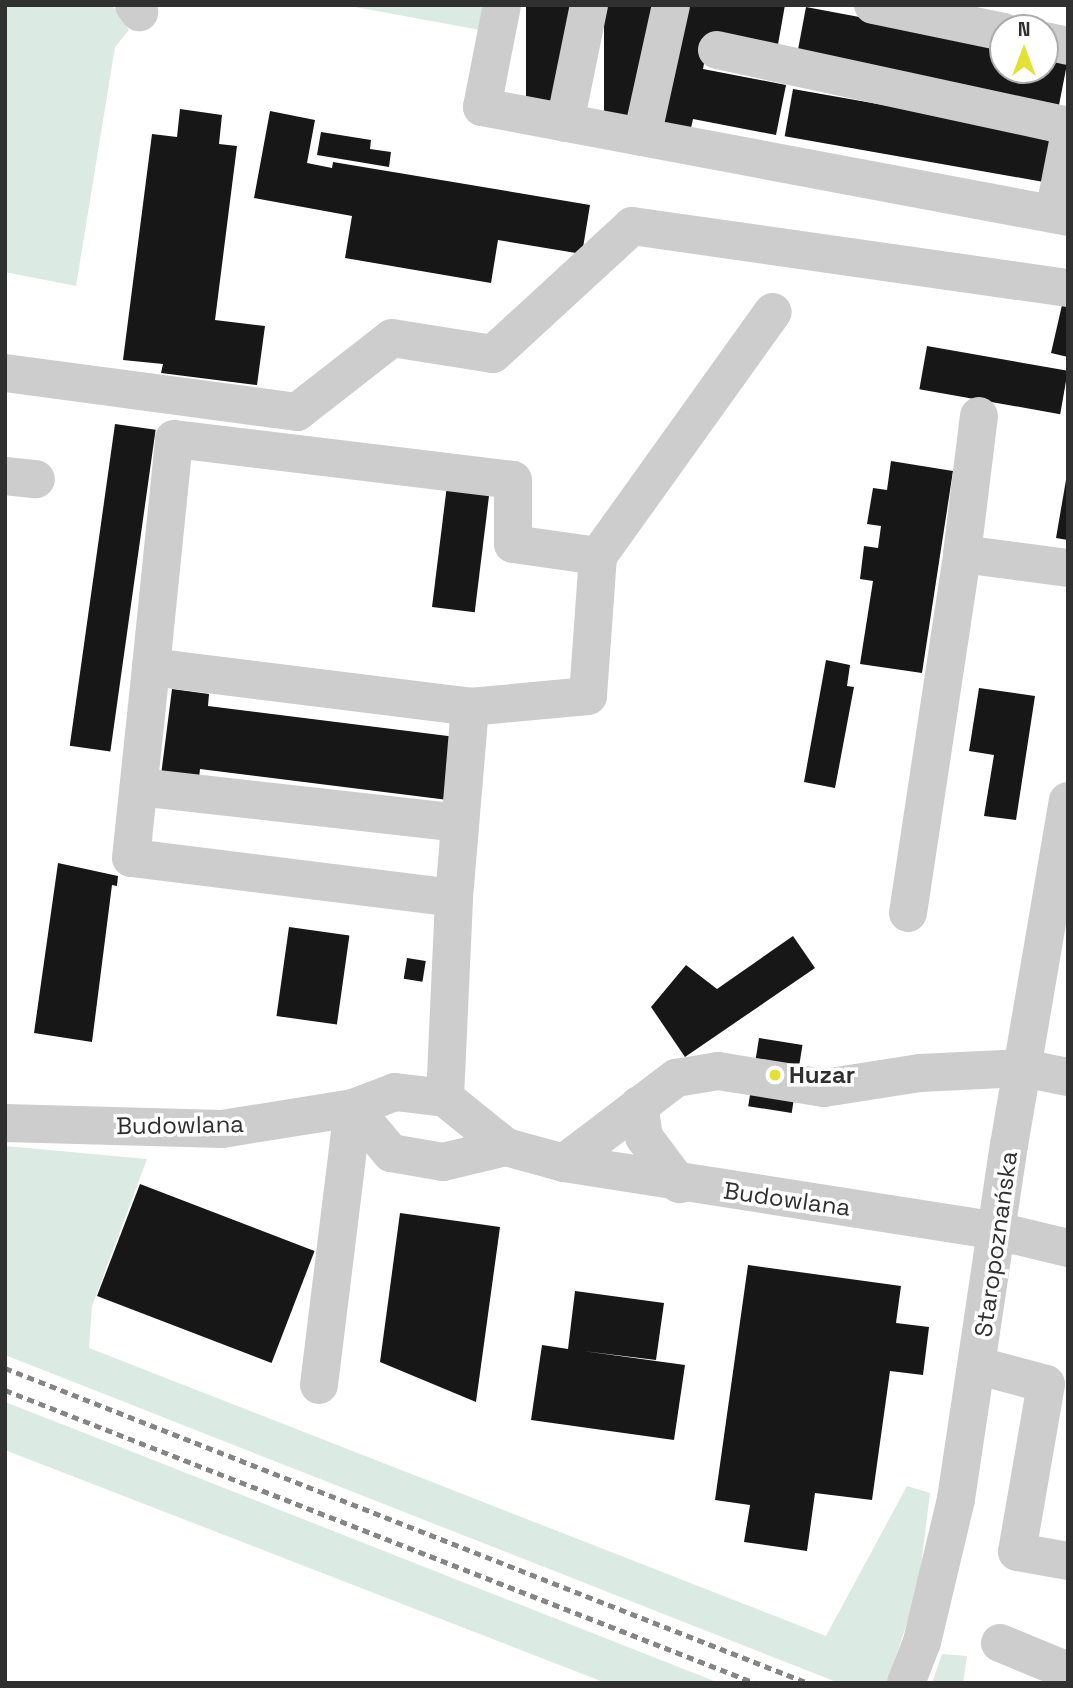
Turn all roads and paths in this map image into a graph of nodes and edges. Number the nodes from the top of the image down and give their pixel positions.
1 (502, 5) edge
2 (589, 5) edge
3 (671, 5) edge
4 (873, 5) edge
5 (989, 29) edge
6 (717, 50) dead end
7 (565, 123) junction
8 (1068, 126) edge
9 (642, 137) junction
10 (1068, 142) edge
11 (1061, 215) edge
12 (1068, 288) edge
13 (773, 312) dead end
14 (5, 373) edge
15 (979, 416) dead end
16 (962, 554) junction
17 (597, 556) junction
18 (1068, 568) edge
19 (151, 667) junction
20 (470, 707) junction
21 (139, 787) junction
22 (1068, 801) edge
23 (460, 823) junction
24 (454, 898) junction
25 (908, 913) dead end
26 (1058, 914) edge
27 (1023, 1068) junction
28 (1068, 1077) edge
29 (444, 1098) junction
30 (639, 1105) junction
31 (353, 1108) junction
32 (5, 1123) edge
33 (506, 1147) junction
34 (564, 1163) junction
35 (679, 1184) junction
36 (997, 1231) junction
37 (1068, 1248) edge
38 (979, 1366) junction
39 (319, 1385) dead end
40 (1068, 1561) edge
41 (1000, 1643) dead end
42 (1068, 1671) edge
43 (906, 1683) edge

1 - 7 street
2 - 7 street
3 - 9 street
4 - 5 street
6 - 8 street
7 - 9 street
9 - 11 street
10 - 11 street
12 - 14 street
13 - 17 street
15 - 16 street
16 - 18 street
16 - 25 street
17 - 19 street
17 - 20 street
19 - 20 street
19 - 21 street
20 - 23 street
21 - 23 street
21 - 24 street
22 - 26 street, Staropoznańska
23 - 24 street
24 - 29 street
26 - 27 street, Staropoznańska
27 - 28 street
27 - 30 street
27 - 36 street, Staropoznańska
29 - 31 street, Budowlana
29 - 33 street, Budowlana
30 - 34 street
30 - 35 street
31 - 32 street, Budowlana
31 - 33 street, Budowlana
31 - 39 street
33 - 34 street, Budowlana
34 - 35 street, Budowlana
35 - 36 street, Budowlana
36 - 37 street, Budowlana
36 - 38 street, Staropoznańska
38 - 40 street
38 - 43 street, Staropoznańska
41 - 42 street

